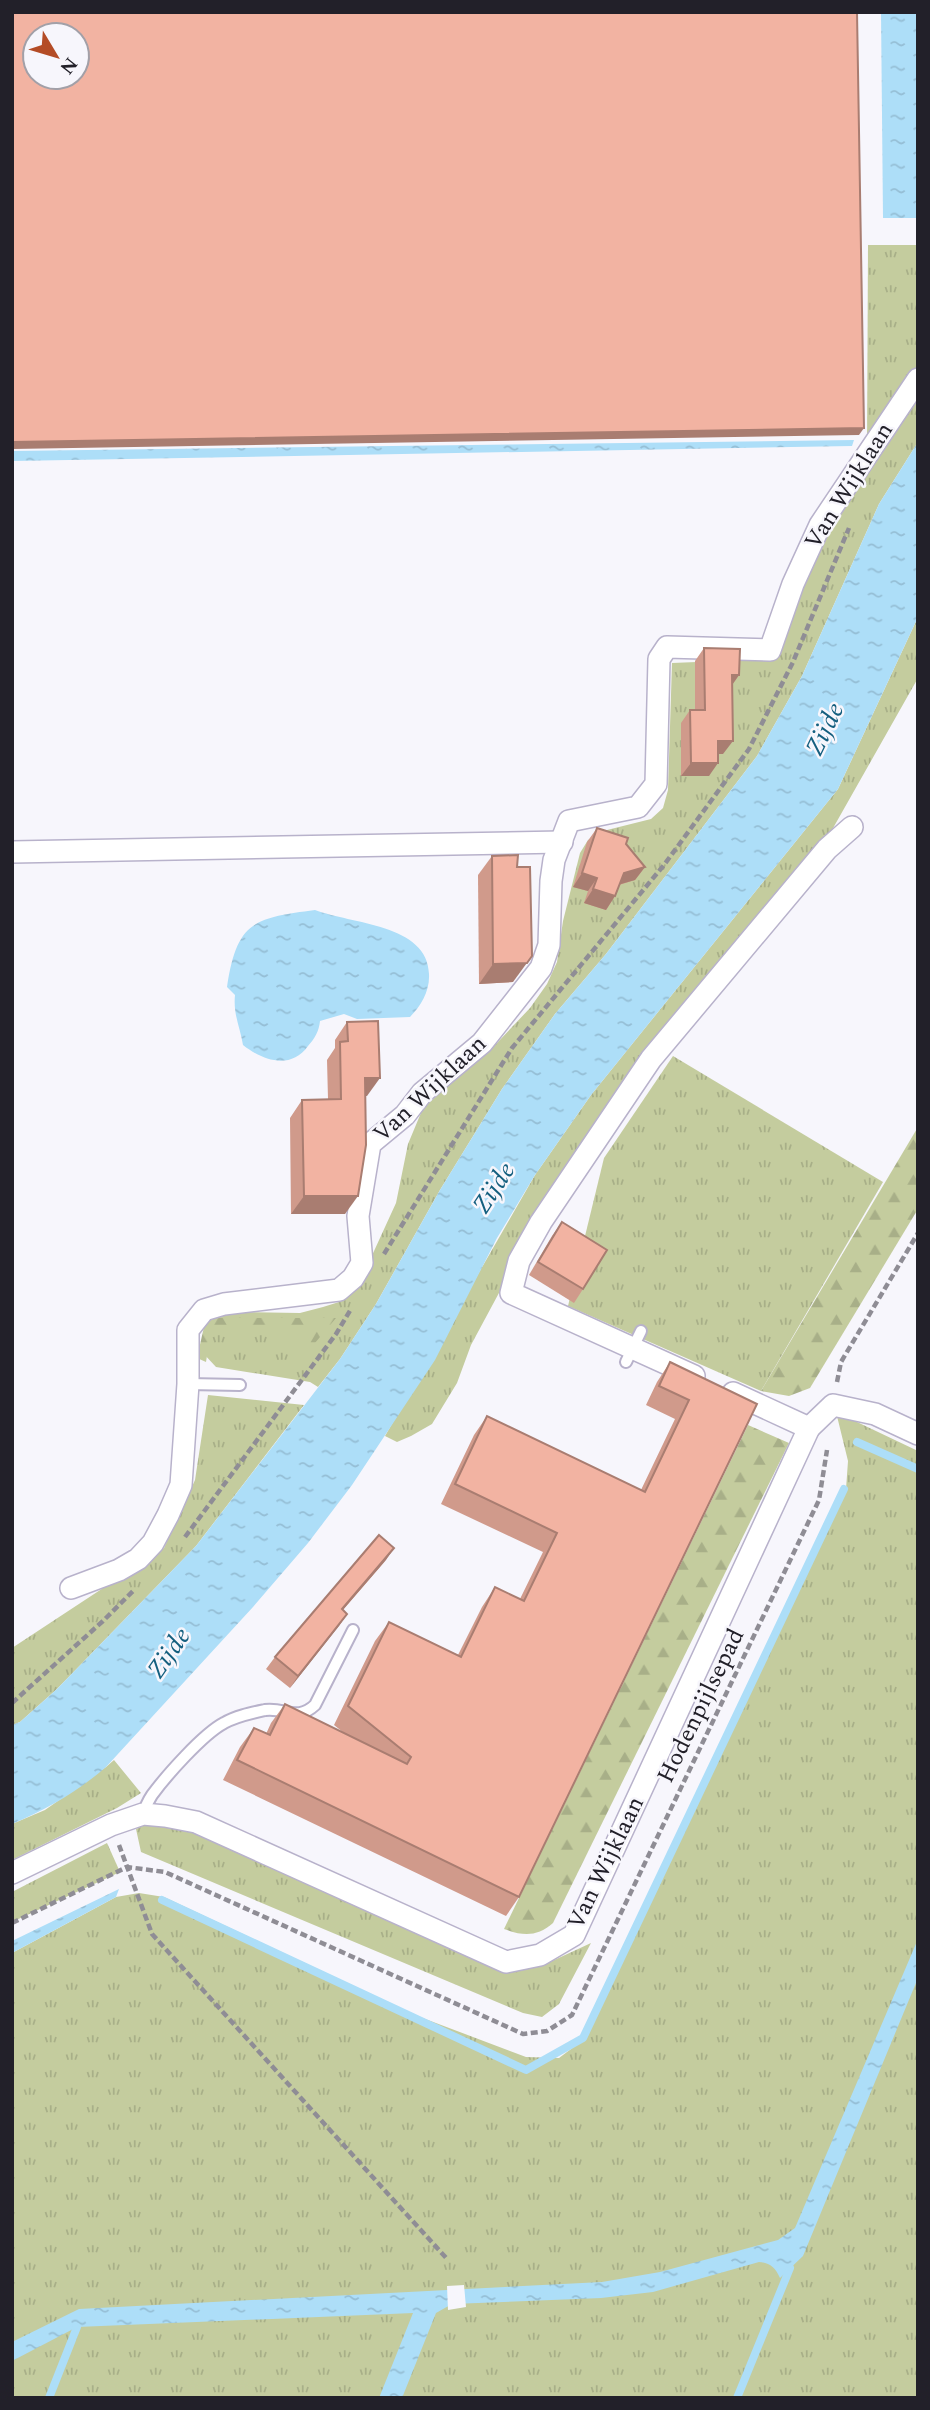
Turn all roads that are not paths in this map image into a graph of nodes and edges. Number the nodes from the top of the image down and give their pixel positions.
1 (918, 379) edge
2 (852, 827) dead end
3 (562, 842) junction
4 (12, 852) edge
5 (188, 1384) junction
6 (240, 1385) dead end
7 (810, 1429) junction
8 (918, 1434) edge
9 (71, 1588) dead end
10 (353, 1630) dead end
11 (142, 1814) junction
12 (12, 1873) edge

1 - 3 street, Van Wijklaan
2 - 7 street
3 - 4 street
3 - 5 street, Van Wijklaan
5 - 6 lane
5 - 9 street, Van Wijklaan
7 - 8 street, Van Wijklaan
7 - 11 street, Van Wijklaan
10 - 11 lane
11 - 12 street, Van Wijklaan

